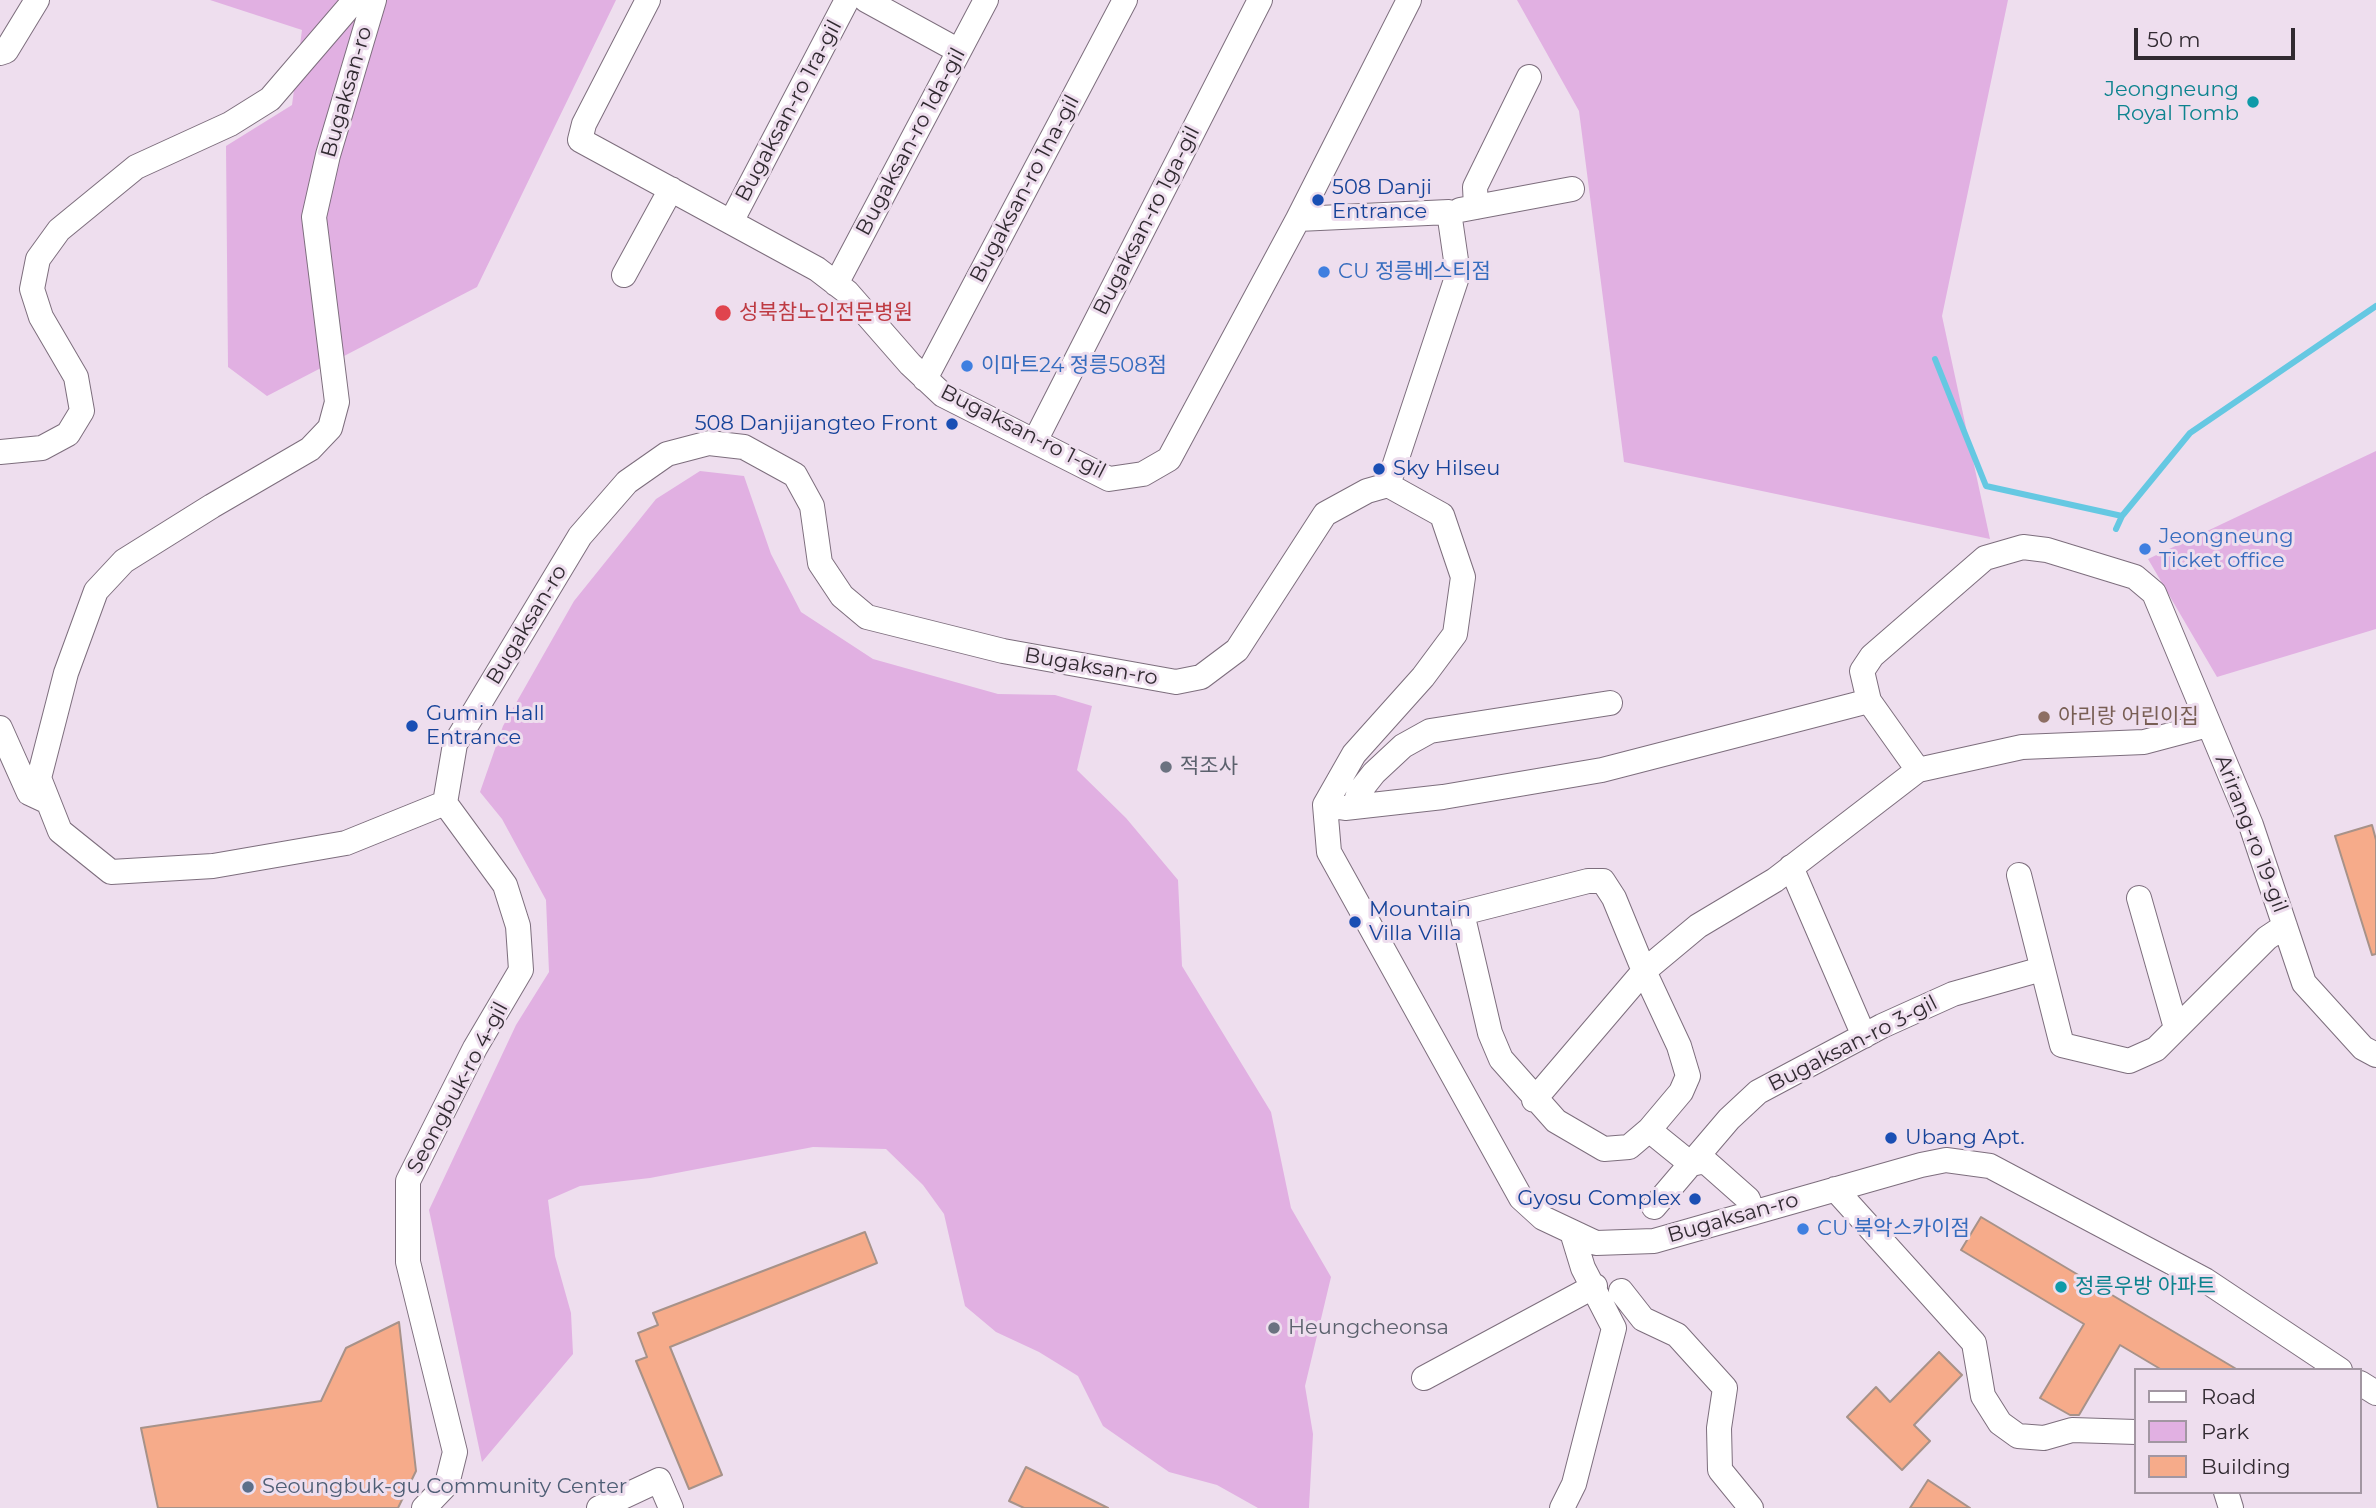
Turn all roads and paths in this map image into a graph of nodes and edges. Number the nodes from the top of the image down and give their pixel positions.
1 (37, 0) edge
2 (355, 0) edge
3 (374, 0) edge
4 (648, 0) edge
5 (847, 0) edge
6 (866, 0) edge
7 (986, 0) edge
8 (1125, 0) edge
9 (1260, 0) edge
10 (1409, 0) edge
11 (959, 51) junction
12 (0, 54) edge
13 (1529, 76) dead end
14 (671, 189) junction
15 (1572, 189) dead end
16 (1476, 207) junction
17 (1449, 212) junction
18 (1298, 219) junction
19 (731, 222) junction
20 (624, 275) dead end
21 (836, 284) junction
22 (925, 379) junction
23 (1035, 441) junction
24 (0, 452) edge
25 (1388, 485) junction
26 (1869, 701) junction
27 (1610, 703) dead end
28 (2208, 725) junction
29 (0, 728) edge
30 (1918, 770) junction
31 (49, 803) junction
32 (445, 803) junction
33 (1325, 805) junction
34 (1354, 807) junction
35 (1791, 867) junction
36 (2019, 874) dead end
37 (2139, 898) dead end
38 (2285, 926) junction
39 (2042, 969) junction
40 (1644, 971) junction
41 (2176, 1028) junction
42 (1864, 1036) junction
43 (2376, 1055) edge
44 (1534, 1100) junction
45 (1649, 1130) junction
46 (1691, 1164) junction
47 (1835, 1189) junction
48 (1654, 1207) dead end
49 (1753, 1213) junction
50 (1572, 1232) junction
51 (1595, 1286) junction
52 (1621, 1291) dead end
53 (2337, 1368) edge
54 (1424, 1378) dead end
55 (2134, 1432) edge
56 (424, 1508) edge
57 (599, 1508) edge
58 (671, 1508) edge
59 (1562, 1508) edge
60 (1751, 1508) edge

1 - 12 street
2 - 24 street
3 - 31 street, Bugaksan-ro
4 - 14 street, Bugaksan-ro 1-gil
5 - 19 street, Bugaksan-ro 1ra-gil
6 - 11 street
7 - 11 street, Bugaksan-ro 1da-gil
8 - 22 street, Bugaksan-ro 1na-gil
9 - 23 street, Bugaksan-ro 1ga-gil
10 - 18 street, Bugaksan-ro 1-gil
11 - 21 street, Bugaksan-ro 1da-gil
13 - 16 street
14 - 19 street, Bugaksan-ro 1-gil
14 - 20 street
15 - 16 street
16 - 17 street
17 - 18 street
17 - 25 street
18 - 23 street, Bugaksan-ro 1-gil
19 - 21 street, Bugaksan-ro 1-gil
21 - 22 street, Bugaksan-ro 1-gil
22 - 23 street, Bugaksan-ro 1-gil
25 - 32 street, Bugaksan-ro
25 - 33 street
26 - 28 street, Arirang-ro 19-gil
26 - 30 street, Arirang-ro 19-gil
26 - 34 street
27 - 34 street
28 - 30 street
28 - 38 street, Arirang-ro 19-gil
29 - 31 street
30 - 35 street
31 - 32 street, Bugaksan-ro
32 - 56 street, Seongbuk-ro 4-gil
33 - 34 street
33 - 50 street, Bugaksan-ro
35 - 40 street
35 - 42 street
36 - 39 street
37 - 41 street
38 - 41 street
38 - 43 street, Arirang-ro 19-gil
39 - 41 street
39 - 42 street, Bugaksan-ro 3-gil
40 - 44 street
40 - 44 street
40 - 45 street
42 - 46 street, Bugaksan-ro 3-gil
44 - 45 street
45 - 46 street
46 - 48 street, Bugaksan-ro 3-gil
46 - 49 street
47 - 49 street, Bugaksan-ro
47 - 53 street, Bugaksan-ro
47 - 55 street
49 - 50 street, Bugaksan-ro
50 - 51 street
51 - 54 street
51 - 59 street
52 - 60 street
57 - 58 street

